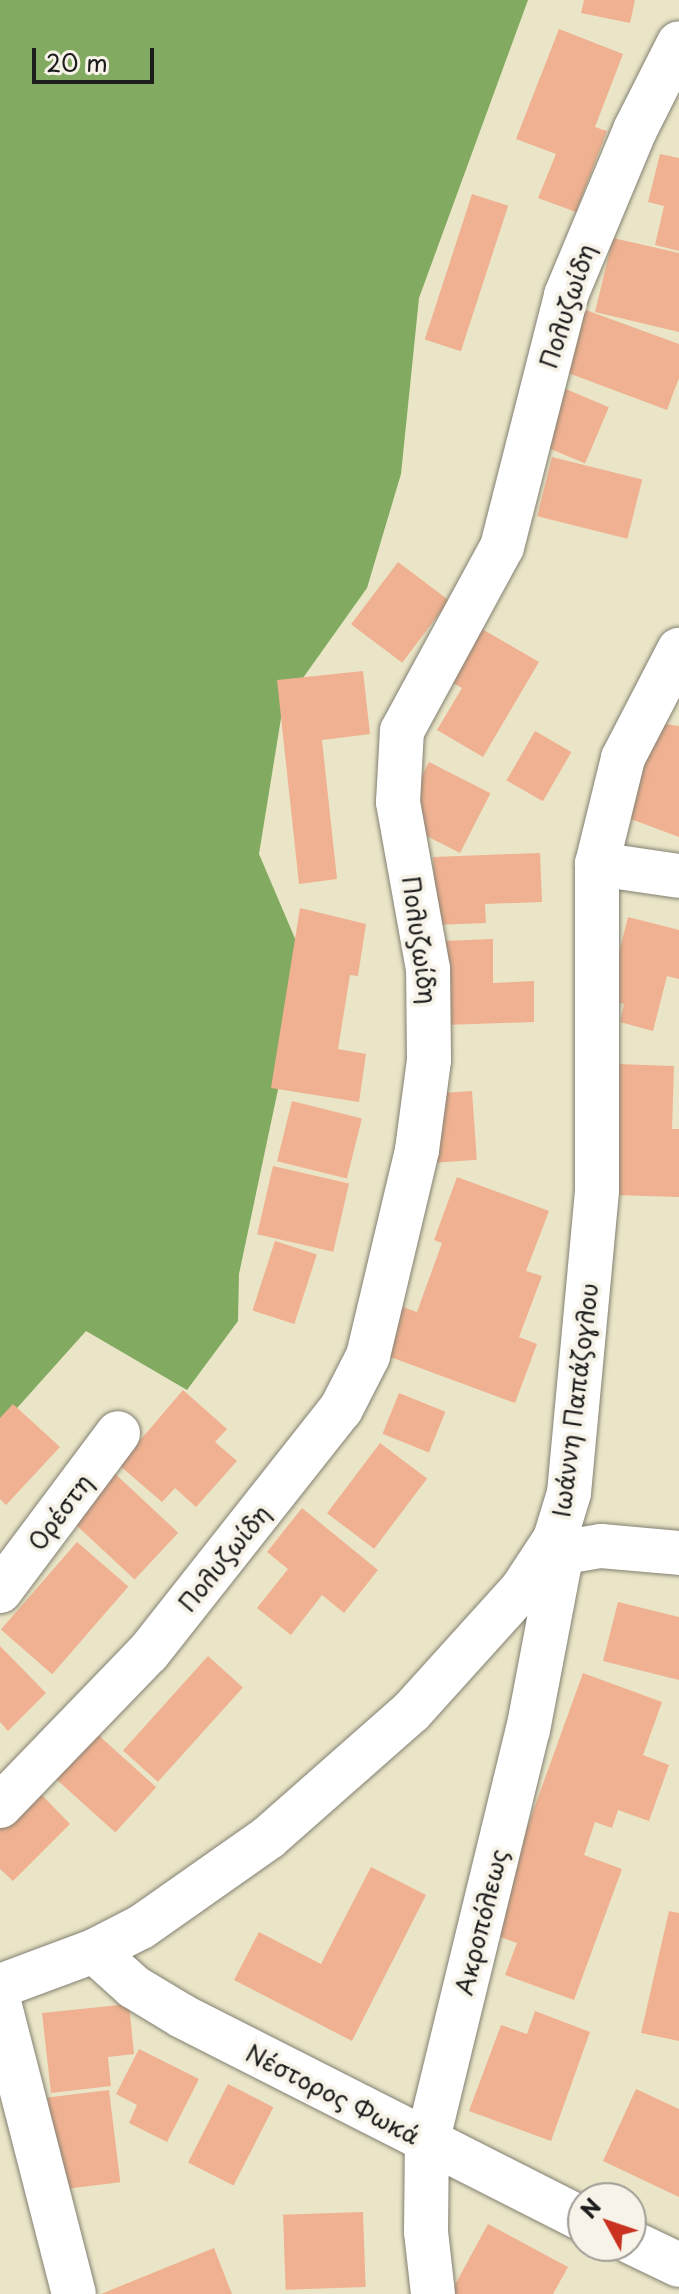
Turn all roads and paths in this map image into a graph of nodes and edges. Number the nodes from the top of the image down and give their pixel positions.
1 (679, 43) edge
2 (679, 650) edge
3 (597, 864) junction
4 (679, 876) edge
5 (118, 1433) dead end
6 (554, 1553) junction
7 (679, 1553) edge
8 (0, 1591) edge
9 (0, 1806) edge
10 (94, 1951) junction
11 (0, 1986) edge
12 (0, 2006) edge
13 (427, 2143) junction
14 (567, 2211) edge
15 (647, 2250) edge
16 (679, 2265) edge
17 (74, 2294) edge
18 (433, 2294) edge

1 - 9 street, Πολυζωίδη
2 - 3 street, Ιωάννη Παπάζογλου
3 - 4 street
3 - 6 street, Ιωάννη Παπάζογλου
5 - 8 street, Ορέστη
6 - 7 street
6 - 10 street, Ιωάννη Παπάζογλου
6 - 13 street, Ακροπόλεως
10 - 11 street, Ιωάννη Παπάζογλου
10 - 13 street, Νέστορος Φωκά
12 - 17 street
13 - 14 street, Νέστορος Φωκά
13 - 18 street, Ακροπόλεως
15 - 16 street

